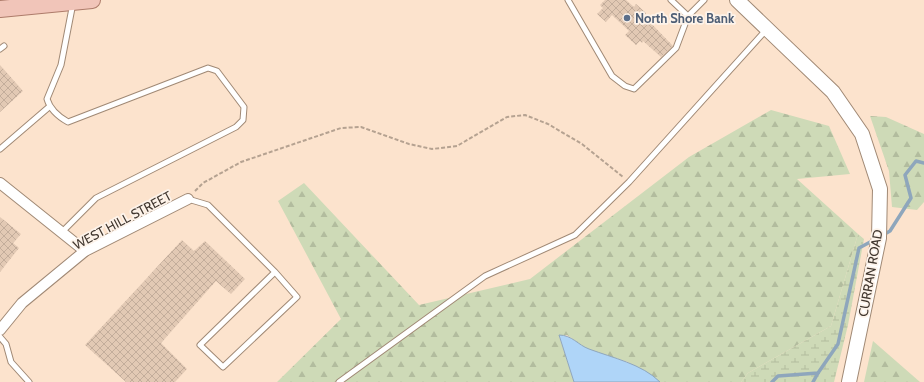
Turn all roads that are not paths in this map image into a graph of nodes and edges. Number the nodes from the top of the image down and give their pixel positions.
1 (92, 0) edge
2 (568, 0) edge
3 (671, 0) edge
4 (704, 0) edge
5 (737, 0) edge
6 (74, 2) junction
7 (0, 9) edge
8 (688, 16) junction
9 (767, 29) junction
10 (49, 107) junction
11 (0, 149) edge
12 (0, 183) edge
13 (188, 199) joint
14 (62, 232) junction
15 (85, 251) junction
16 (275, 272) junction
17 (0, 330) edge
18 (0, 337) edge
19 (30, 382) edge
20 (339, 382) edge
21 (849, 382) edge

1 - 6 main road
2 - 8 lane
3 - 8 lane
4 - 8 lane
5 - 9 street, CURRAN ROAD
6 - 7 main road
6 - 10 lane
9 - 20 lane
9 - 21 street, CURRAN ROAD
10 - 11 lane
10 - 14 lane
12 - 14 street
13 - 15 street, WEST HILL STREET
13 - 16 lane
14 - 15 street
15 - 17 street, WEST HILL STREET
16 - 16 lane
18 - 19 lane

